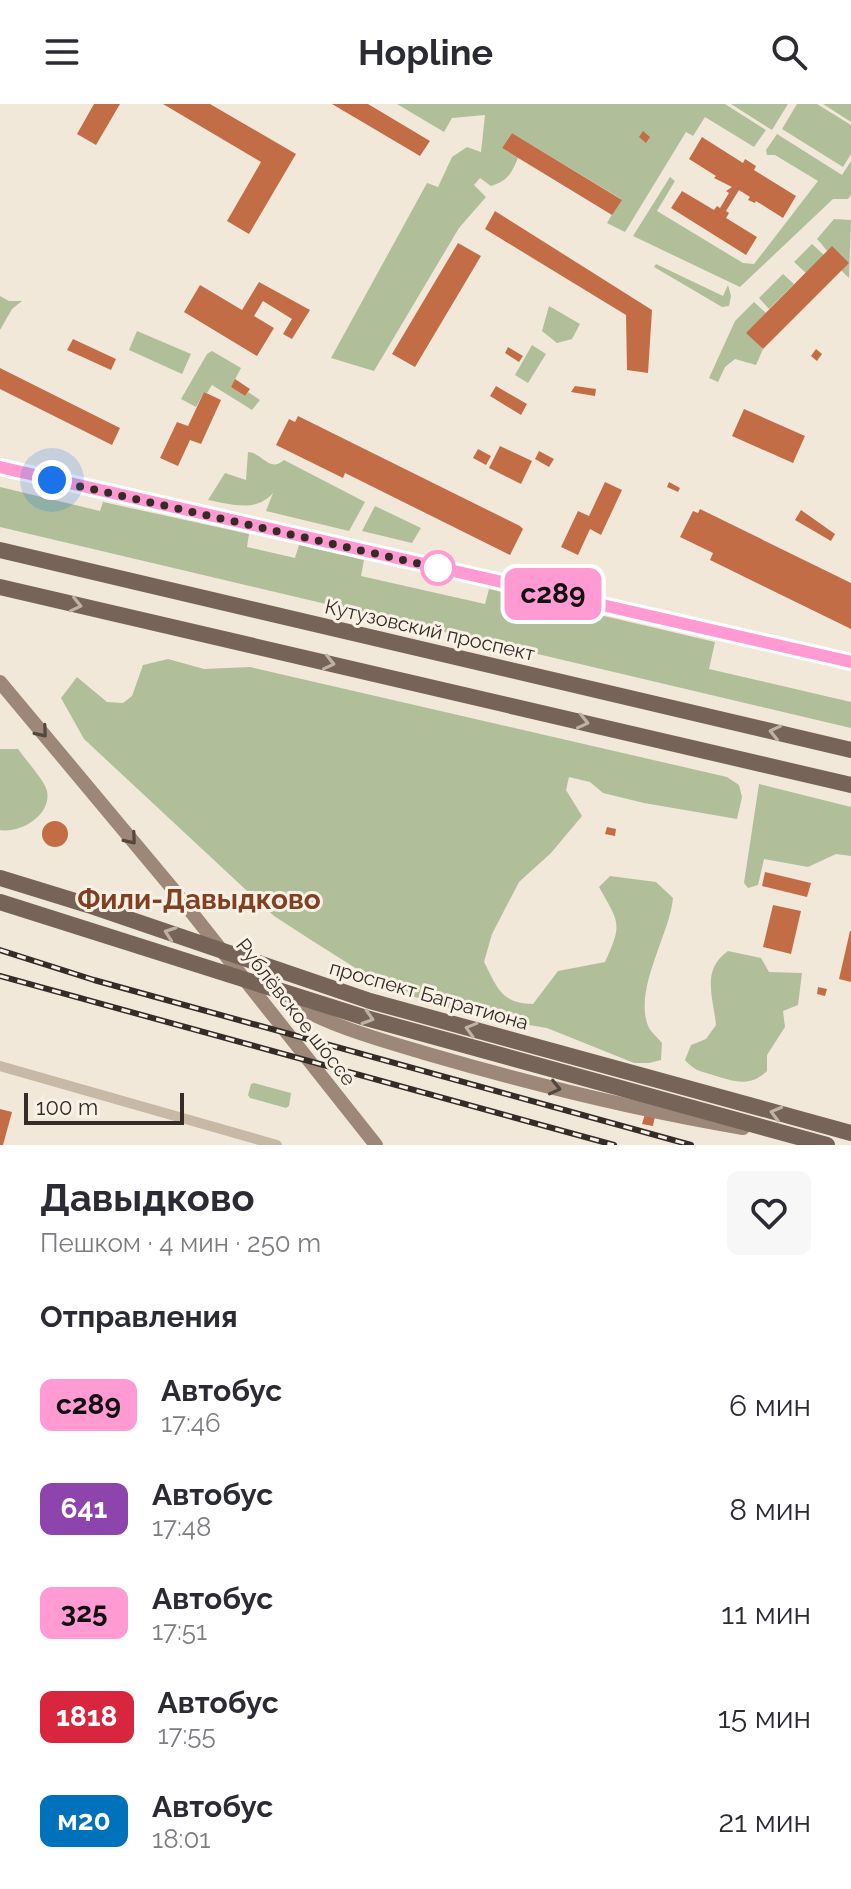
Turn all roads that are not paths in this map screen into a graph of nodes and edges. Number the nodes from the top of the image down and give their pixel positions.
1 (0, 467) edge
2 (5, 550) edge
3 (0, 587) edge
4 (851, 662) edge
5 (0, 682) edge
6 (851, 750) edge
7 (851, 785) edge
8 (0, 878) edge
9 (0, 902) edge
10 (215, 942) junction
11 (0, 1066) edge
12 (851, 1133) edge
13 (800, 1138) junction
14 (277, 1145) edge
15 (376, 1145) edge
16 (827, 1145) edge

1 - 4 street
6 -> 2 main road, Кутузовский проспект
3 -> 7 main road
5 -> 10 street, Рублёвское шоссе
12 -> 8 main road, проспект Багратиона
9 -> 13 main road, проспект Багратиона
10 -> 13 street
10 - 15 street, Рублёвское шоссе
11 - 14 street
13 - 16 main road, проспект Багратиона

